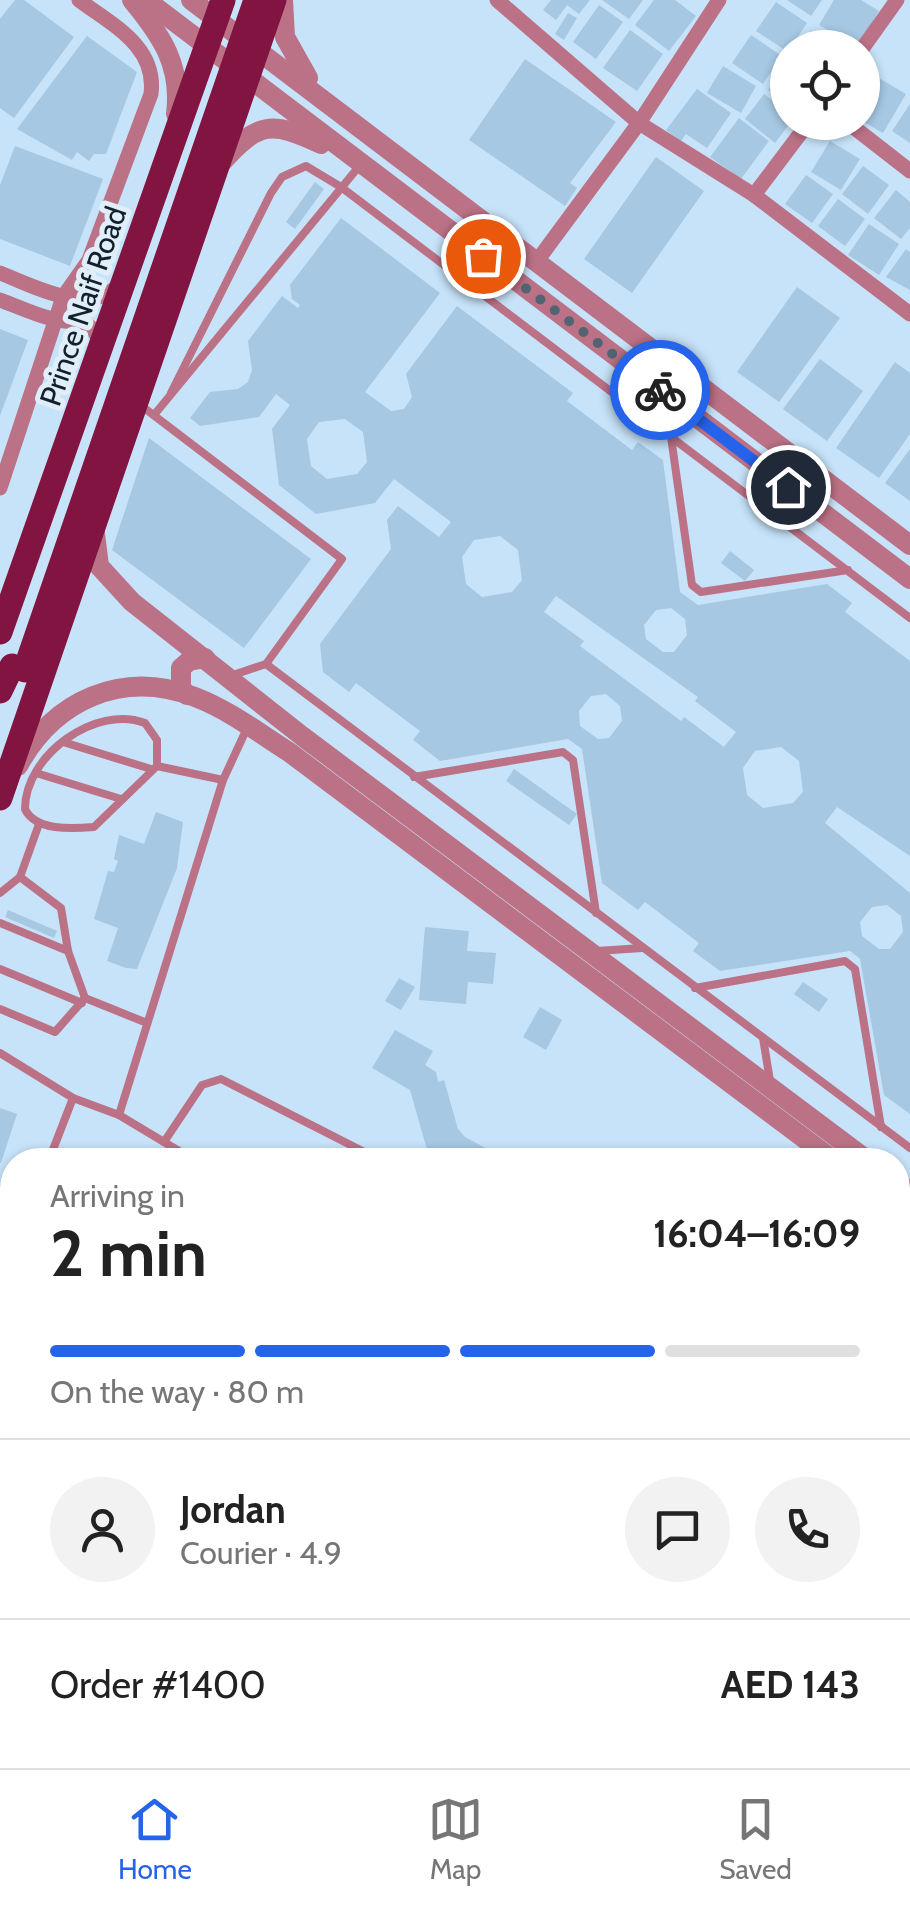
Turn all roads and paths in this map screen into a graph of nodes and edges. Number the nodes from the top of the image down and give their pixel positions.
1 (79, 0) edge
2 (132, 0) edge
3 (146, 0) edge
4 (191, 0) edge
5 (237, 0) edge
6 (256, 0) edge
7 (274, 0) edge
8 (283, 0) edge
9 (497, 0) edge
10 (900, 0) edge
11 (715, 2) edge
12 (910, 6) edge
13 (220, 9) edge
14 (877, 30) edge
15 (207, 46) junction
16 (258, 50) junction
17 (248, 78) junction
18 (328, 103) junction
19 (638, 123) junction
20 (795, 140) edge
21 (870, 140) edge
22 (172, 146) junction
23 (361, 163) junction
24 (217, 168) junction
25 (910, 171) edge
26 (342, 187) junction
27 (754, 195) junction
28 (153, 204) junction
29 (201, 216) junction
30 (537, 261) junction
31 (0, 273) edge
32 (126, 278) junction
33 (64, 297) junction
34 (0, 300) edge
35 (910, 314) edge
36 (55, 320) junction
37 (101, 354) junction
38 (172, 393) junction
39 (145, 408) junction
40 (671, 437) junction
41 (0, 488) edge
42 (94, 526) junction
43 (910, 546) edge
44 (848, 570) junction
45 (910, 579) edge
46 (908, 614) edge
47 (0, 632) edge
48 (206, 658) junction
49 (266, 664) junction
50 (18, 668) junction
51 (228, 675) junction
52 (0, 691) edge
53 (187, 695) junction
54 (248, 726) junction
55 (63, 742) junction
56 (154, 767) junction
57 (36, 773) junction
58 (414, 776) junction
59 (222, 780) junction
60 (0, 798) edge
61 (121, 799) junction
62 (39, 824) junction
63 (20, 878) junction
64 (0, 893) edge
65 (596, 913) junction
66 (0, 923) edge
67 (628, 937) junction
68 (642, 948) junction
69 (586, 950) junction
70 (68, 951) junction
71 (622, 952) junction
72 (0, 969) edge
73 (696, 988) junction
74 (84, 1001) junction
75 (0, 1009) edge
76 (148, 1023) junction
77 (763, 1038) junction
78 (0, 1053) edge
79 (778, 1093) junction
80 (73, 1098) junction
81 (119, 1115) junction
82 (881, 1127) junction
83 (164, 1142) junction
84 (54, 1148) edge
85 (174, 1148) edge
86 (357, 1148) edge
87 (817, 1148) edge
88 (851, 1148) edge
89 (910, 1148) edge

1 - 33 street
2 - 22 street
3 - 15 street
4 - 13 street
5 - 50 main road
6 - 50 main road, bridge
7 - 16 main road
8 - 18 street
9 - 19 street
10 - 12 street
10 - 14 street
11 - 19 street
13 - 15 main road, Prince Naif Road
13 - 16 street
15 - 17 street
15 - 22 main road, Prince Naif Road
16 - 17 main road
16 - 18 street
17 - 23 street
17 - 24 main road
18 - 30 street
19 - 27 street
19 - 30 street
20 - 27 street
21 - 25 street
22 - 28 main road, Prince Naif Road
23 - 24 street
23 - 26 lane
23 - 45 street
24 - 29 main road
26 - 38 lane
26 - 38 lane
26 - 40 lane
27 - 35 street
28 - 29 main road
28 - 32 main road, Prince Naif Road
29 - 39 main road
30 - 43 street
31 - 33 street
32 - 33 street
32 - 37 main road, Prince Naif Road
33 - 36 street
34 - 36 street
36 - 37 street
36 - 41 street
37 - 47 main road, Prince Naif Road
38 - 39 lane
39 - 42 main road
39 - 49 lane
40 - 44 lane
40 - 44 lane
42 - 48 street
42 - 60 main road
44 - 46 lane
48 - 51 street
48 - 53 street
49 - 51 lane
49 - 58 lane
50 - 52 main road
50 - 60 main road
51 - 69 street
53 - 54 street
53 - 60 street
54 - 59 lane
54 - 87 street
55 - 56 lane
55 - 56 lane
55 - 57 lane
56 - 59 lane
56 - 61 lane
57 - 61 lane
57 - 62 lane
58 - 65 lane
58 - 65 lane
59 - 76 lane
61 - 62 lane
62 - 63 lane
63 - 64 lane
63 - 70 lane
65 - 67 lane
66 - 70 lane
67 - 68 lane
67 - 71 lane
68 - 71 lane
68 - 73 lane
69 - 71 lane
69 - 79 street
70 - 74 lane
72 - 74 lane
73 - 77 lane
73 - 82 lane
74 - 75 lane
74 - 76 lane
76 - 81 lane
77 - 79 lane
77 - 82 lane
78 - 80 lane
79 - 88 street
80 - 81 lane
80 - 84 lane
81 - 83 lane
82 - 89 lane
83 - 85 lane
83 - 86 lane

